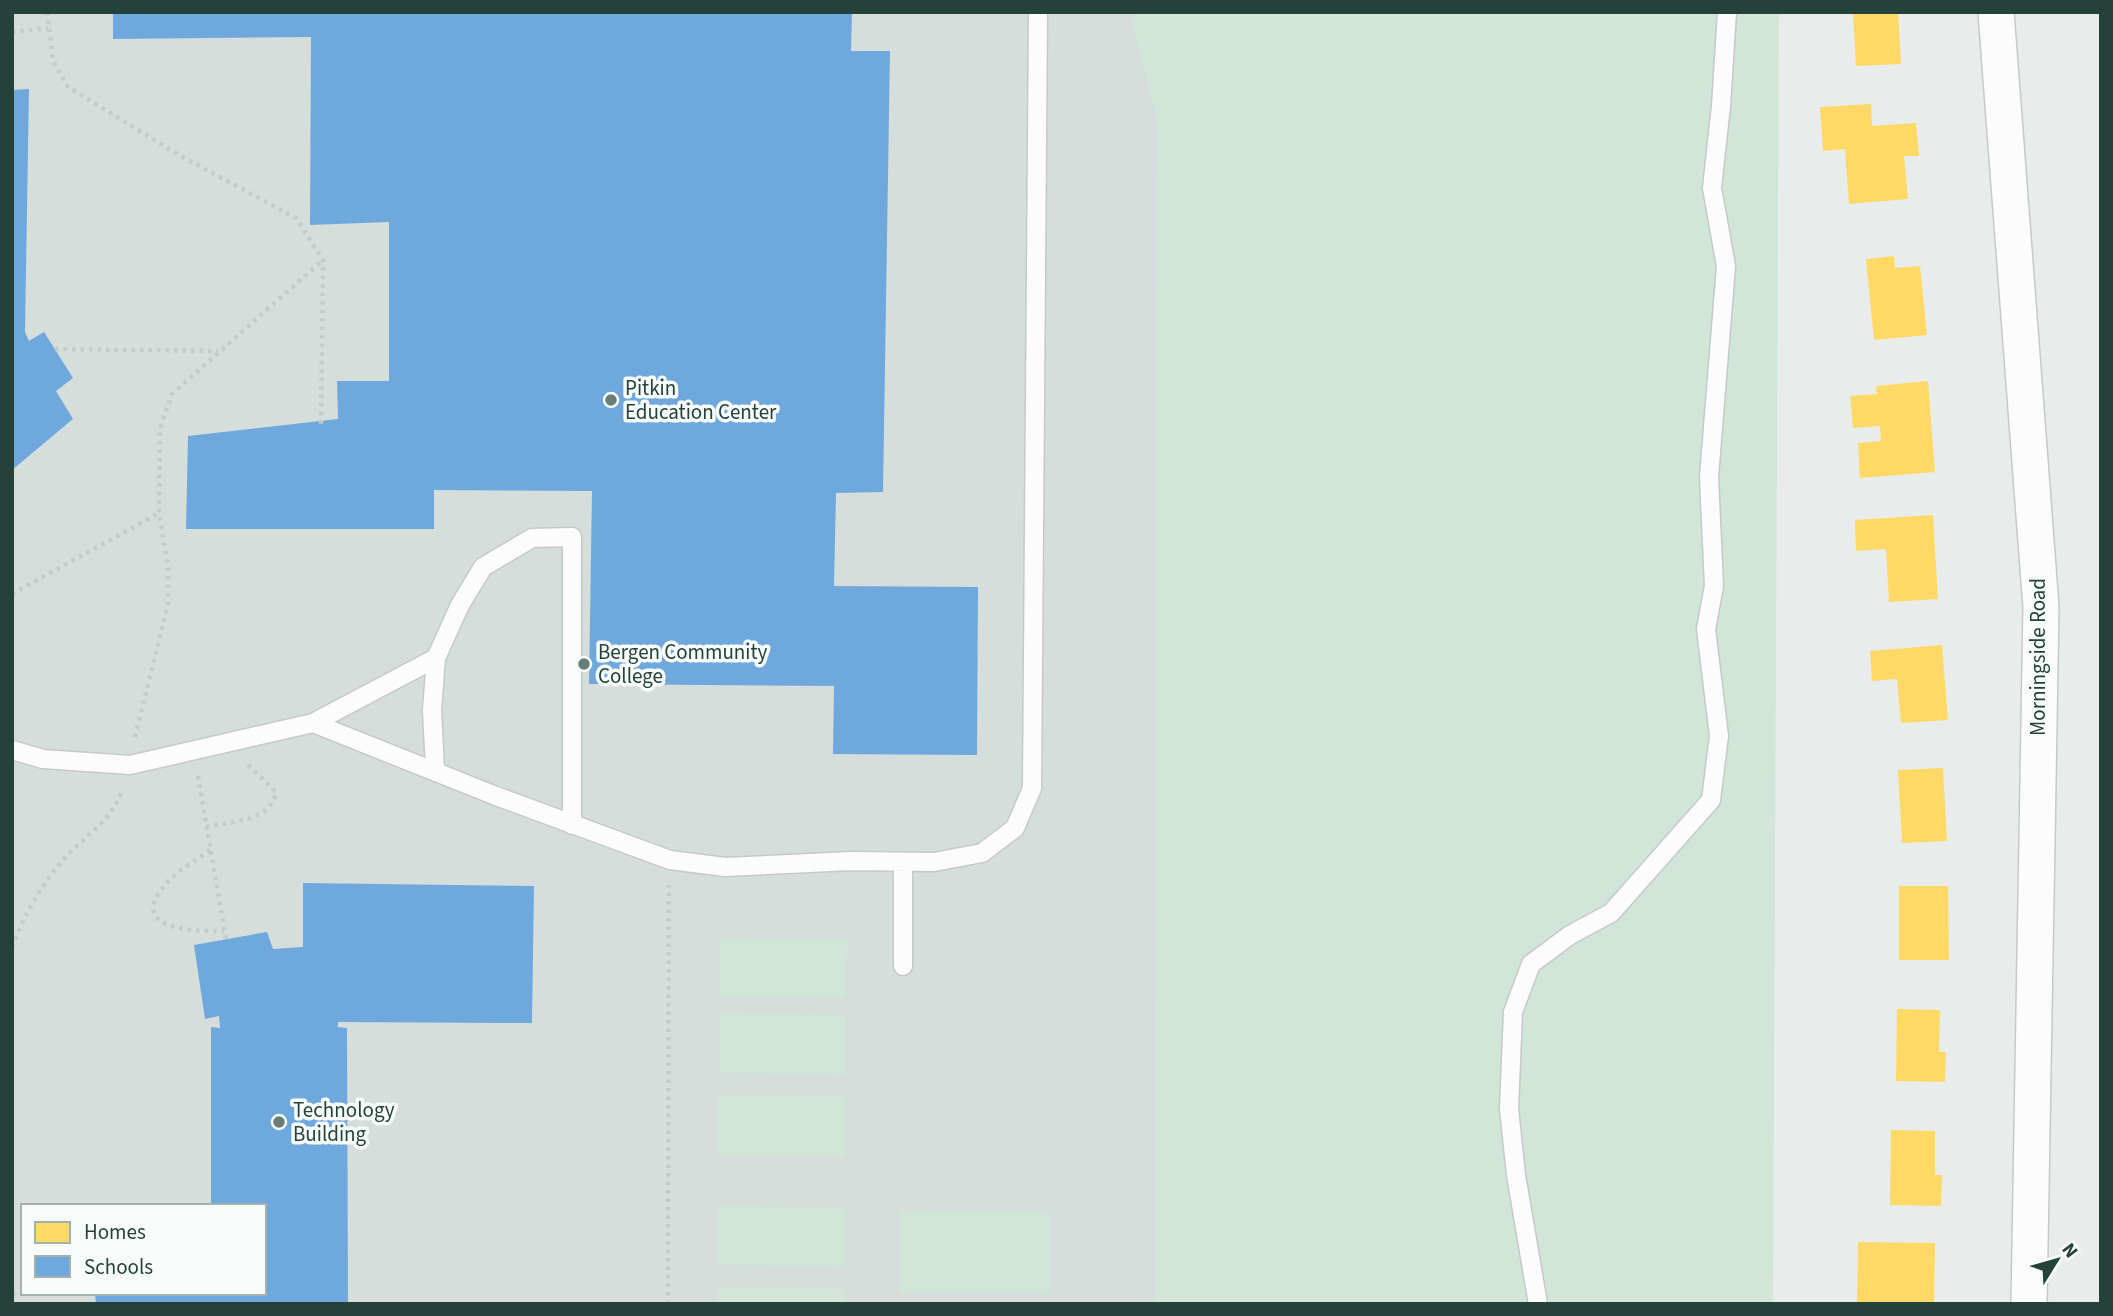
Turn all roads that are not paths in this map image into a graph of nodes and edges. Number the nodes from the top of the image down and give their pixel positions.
1 (1038, 12) edge
2 (1727, 12) edge
3 (1996, 12) edge
4 (436, 658) junction
5 (313, 723) junction
6 (12, 750) edge
7 (435, 769) junction
8 (572, 825) junction
9 (903, 862) junction
10 (903, 966) dead end
11 (1538, 1304) edge
12 (2029, 1304) edge

1 - 9 lane
2 - 11 lane
3 - 12 street, Morningside Road
4 - 5 lane
4 - 7 lane
4 - 8 lane
5 - 6 lane
5 - 7 lane
7 - 8 lane
8 - 9 lane
9 - 10 lane

